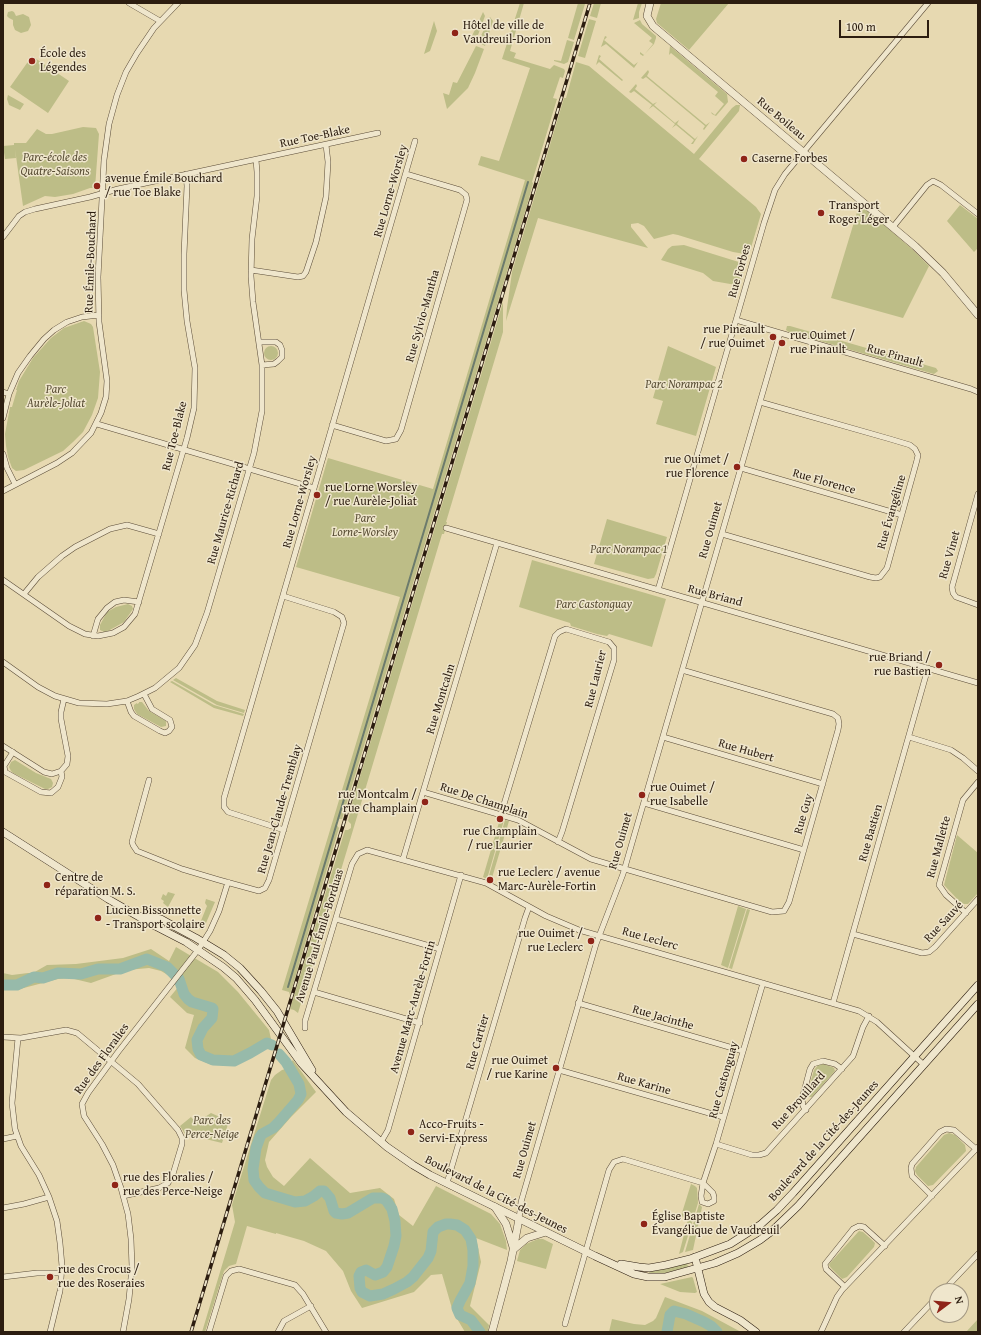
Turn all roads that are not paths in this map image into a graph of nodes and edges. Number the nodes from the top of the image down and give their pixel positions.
1 (129, 3) edge
2 (178, 3) edge
3 (650, 3) edge
4 (928, 3) edge
5 (160, 21) junction
6 (378, 133) dead end
7 (415, 141) dead end
8 (326, 144) junction
9 (804, 152) junction
10 (256, 160) junction
11 (186, 174) junction
12 (406, 174) junction
13 (103, 193) junction
14 (978, 214) edge
15 (893, 227) junction
16 (3, 237) edge
17 (251, 270) junction
18 (99, 315) junction
19 (978, 316) edge
20 (736, 320) junction
21 (780, 333) junction
22 (259, 342) junction
23 (262, 365) junction
24 (3, 392) edge
25 (978, 392) edge
26 (9, 394) junction
27 (760, 402) junction
28 (3, 418) edge
29 (97, 424) junction
30 (332, 425) junction
31 (184, 450) junction
32 (3, 454) edge
33 (741, 468) junction
34 (249, 469) junction
35 (15, 484) junction
36 (314, 488) junction
37 (3, 491) edge
38 (978, 494) edge
39 (902, 515) junction
40 (446, 528) dead end
41 (159, 534) junction
42 (722, 534) junction
43 (497, 543) junction
44 (3, 580) edge
45 (658, 590) junction
46 (24, 594) junction
47 (283, 596) junction
48 (139, 602) junction
49 (702, 603) junction
50 (978, 605) edge
51 (93, 636) junction
52 (3, 662) edge
53 (928, 668) junction
54 (682, 670) junction
55 (978, 683) edge
56 (144, 694) junction
57 (64, 699) junction
58 (128, 701) junction
59 (663, 737) junction
60 (909, 737) junction
61 (3, 746) edge
62 (13, 752) junction
63 (60, 771) junction
64 (978, 771) edge
65 (149, 780) dead end
66 (978, 782) edge
67 (823, 784) junction
68 (423, 792) junction
69 (644, 803) junction
70 (501, 814) junction
71 (284, 830) junction
72 (3, 832) edge
73 (558, 842) junction
74 (804, 850) junction
75 (361, 852) joint
76 (403, 859) junction
77 (625, 869) junction
78 (461, 875) junction
79 (228, 882) junction
80 (978, 899) edge
81 (529, 907) junction
82 (966, 913) junction
83 (139, 915) junction
84 (336, 919) junction
85 (853, 934) junction
86 (599, 935) junction
87 (203, 942) junction
88 (440, 949) junction
89 (198, 950) junction
90 (762, 983) junction
91 (978, 985) edge
92 (314, 992) junction
93 (578, 1003) junction
94 (833, 1003) junction
95 (978, 1004) edge
96 (869, 1016) junction
97 (420, 1022) junction
98 (305, 1028) dead end
99 (3, 1037) edge
100 (18, 1038) junction
101 (743, 1051) junction
102 (915, 1056) junction
103 (112, 1061) junction
104 (924, 1065) junction
105 (842, 1069) junction
106 (559, 1070) junction
107 (326, 1090) junction
108 (806, 1110) junction
109 (724, 1118) junction
110 (17, 1136) junction
111 (3, 1139) edge
112 (381, 1142) junction
113 (716, 1144) junction
114 (977, 1148) edge
115 (447, 1183) junction
116 (123, 1196) junction
117 (932, 1196) junction
118 (49, 1197) junction
119 (495, 1207) junction
120 (3, 1208) edge
121 (519, 1219) junction
122 (546, 1232) junction
123 (885, 1246) junction
124 (514, 1250) junction
125 (585, 1252) junction
126 (978, 1254) edge
127 (695, 1257) junction
128 (609, 1262) junction
129 (699, 1269) junction
130 (61, 1273) junction
131 (3, 1277) edge
132 (951, 1283) edge
133 (845, 1287) junction
134 (929, 1305) edge
135 (311, 1306) junction
136 (565, 1324) dead end
137 (50, 1332) edge
138 (123, 1332) edge
139 (209, 1332) edge
140 (278, 1332) edge
141 (326, 1332) edge
142 (492, 1332) edge
143 (756, 1332) edge
144 (820, 1332) edge
145 (904, 1332) edge

1 - 5 street
2 - 5 street, Rue Émile-Bouchard
3 - 9 main road, Rue Boileau
4 - 9 street, Rue Forbes
5 - 13 street, Rue Émile-Bouchard
6 - 8 street, Rue Toe-Blake
7 - 12 street, Rue Lorne-Worsley
8 - 10 street, Rue Toe-Blake
8 - 17 street
9 - 15 main road, Rue Boileau
9 - 20 street, Rue Forbes
10 - 11 street, Rue Toe-Blake
10 - 17 street, Rue Maurice-Richard
11 - 13 street, Rue Toe-Blake
11 - 31 street, Rue Toe-Blake
12 - 30 street, Rue Lorne-Worsley
12 - 30 street, Rue Sylvio-Mantha
13 - 16 street, Rue Toe-Blake
13 - 18 street, Rue Émile-Bouchard
14 - 15 street
15 - 19 main road, Rue Boileau
17 - 22 street, Rue Maurice-Richard
18 - 26 street
18 - 29 street, Rue Émile-Bouchard
20 - 21 street, Rue Pinault
20 - 45 street, Rue Forbes
21 - 25 street, Rue Pinault
21 - 27 street, Rue Ouimet
22 - 23 street, Rue Maurice-Richard
22 - 23 street
23 - 34 street, Rue Maurice-Richard
24 - 26 street
26 - 28 street
27 - 33 street, Rue Ouimet
27 - 39 street, Rue Évangéline
29 - 31 street
29 - 35 street, Rue Émile-Bouchard
30 - 36 street, Rue Lorne-Worsley
31 - 34 street
31 - 41 street, Rue Toe-Blake
32 - 35 street
33 - 39 street, Rue Florence
33 - 42 street, Rue Ouimet
34 - 36 street
34 - 56 street, Rue Maurice-Richard
35 - 37 street, Rue Émile-Bouchard
36 - 47 street, Rue Lorne-Worsley
38 - 50 street, Rue Vinet
39 - 42 street, Rue Évangéline
40 - 43 street, Rue Briand
41 - 46 street
41 - 48 street, Rue Toe-Blake
42 - 49 street, Rue Ouimet
43 - 45 street, Rue Briand
43 - 68 street, Rue Montcalm
44 - 46 street
45 - 49 street, Rue Briand
46 - 51 street
47 - 71 street, Rue Lorne-Worsley
47 - 71 street, Rue Jean-Claude-Tremblay
48 - 51 street, Rue Toe-Blake
48 - 51 street
49 - 53 street, Rue Briand
49 - 54 street, Rue Ouimet
52 - 57 street, Rue Maurice-Richard
53 - 55 street, Rue Briand
53 - 60 street, Rue Bastien
54 - 59 street, Rue Ouimet
54 - 67 street, Rue Guy
56 - 58 street, Rue Maurice-Richard
56 - 58 street
57 - 58 street, Rue Maurice-Richard
57 - 63 street
59 - 67 street, Rue Hubert
59 - 69 street, Rue Ouimet
60 - 64 street
60 - 85 street, Rue Bastien
61 - 62 street
62 - 63 street
62 - 63 street
65 - 79 street, Rue Jean-Claude-Tremblay
66 - 82 street, Rue Mallette
67 - 74 street, Rue Guy
68 - 70 street, Rue De Champlain
68 - 76 street, Rue Montcalm
69 - 74 street
69 - 77 street, Rue Ouimet
70 - 73 street, Rue De Champlain
70 - 73 street, Rue Laurier
71 - 79 street, Rue Jean-Claude-Tremblay
72 - 83 main road, Boulevard de la Cité-des-Jeunes
73 - 77 street, Rue De Champlain
74 - 77 street, Rue Guy
75 - 76 street, Rue Leclerc
75 - 84 street, Avenue Paul-Émile-Borduas
76 - 78 street, Rue Leclerc
77 - 86 street, Rue Ouimet
78 - 81 street, Rue Leclerc
78 - 88 street, Avenue Marc-Aurèle-Fortin
79 - 87 street, Rue des Floralies
80 - 82 street, Rue Sauvé
81 - 86 street, Rue Leclerc
81 - 115 street, Rue Cartier
82 - 85 street, Rue Sauvé
83 - 87 main road, Boulevard de la Cité-des-Jeunes
83 - 89 main road, Boulevard de la Cité-des-Jeunes
84 - 88 street
84 - 92 street, Avenue Paul-Émile-Borduas
85 - 94 street, Rue Bastien
86 - 90 street, Rue Leclerc
86 - 93 street, Rue Ouimet
87 - 89 street, Rue des Floralies
87 - 107 main road, Boulevard de la Cité-des-Jeunes
88 - 97 street, Avenue Marc-Aurèle-Fortin
89 - 103 street, Rue des Floralies
89 - 107 main road, Boulevard de la Cité-des-Jeunes
90 - 94 street, Rue Leclerc
90 - 101 street, Rue Castonguay
91 - 102 main road, Boulevard de la Cité-des-Jeunes
92 - 97 street
92 - 98 street, Avenue Paul-Émile-Borduas
93 - 101 street, Rue Jacinthe
93 - 106 street, Rue Ouimet
94 - 96 street, Rue Leclerc
95 - 104 main road, Boulevard de la Cité-des-Jeunes
96 - 102 street, Rue Leclerc
96 - 105 street, Rue Brouillard
97 - 112 street, Avenue Marc-Aurèle-Fortin
99 - 100 street
100 - 103 street
100 - 110 street
101 - 109 street, Rue Castonguay
102 - 104 street, Rue Leclerc
102 - 127 main road, Boulevard de la Cité-des-Jeunes
103 - 116 street, Rue des Floralies
103 - 116 street
104 - 129 main road, Boulevard de la Cité-des-Jeunes
105 - 108 street, Rue Brouillard
105 - 108 street
106 - 109 street, Rue Karine
106 - 121 street, Rue Ouimet
107 - 112 main road, Boulevard de la Cité-des-Jeunes
108 - 113 street, Rue Brouillard
109 - 113 street, Rue Castonguay
110 - 111 street
110 - 118 street
112 - 115 main road, Boulevard de la Cité-des-Jeunes
113 - 125 street, Rue Castonguay
114 - 117 street
114 - 117 street
115 - 119 main road, Boulevard de la Cité-des-Jeunes
116 - 138 street, Rue des Floralies
117 - 123 street
118 - 120 street
118 - 130 street
119 - 121 main road, Boulevard de la Cité-des-Jeunes
119 - 124 main road
121 - 122 main road, Boulevard de la Cité-des-Jeunes
121 - 124 main road, Rue Ouimet
122 - 124 main road
122 - 125 main road, Boulevard de la Cité-des-Jeunes
123 - 133 street
123 - 133 street
124 - 142 main road, Rue Ouimet
125 - 128 main road, Boulevard de la Cité-des-Jeunes
125 - 136 street
126 - 132 street
127 - 128 main road, Boulevard de la Cité-des-Jeunes
127 - 129 main road
128 - 129 main road, Boulevard de la Cité-des-Jeunes
129 - 143 main road
130 - 131 street
130 - 137 street
133 - 144 street
134 - 145 street
135 - 139 street
135 - 140 street
135 - 141 street

